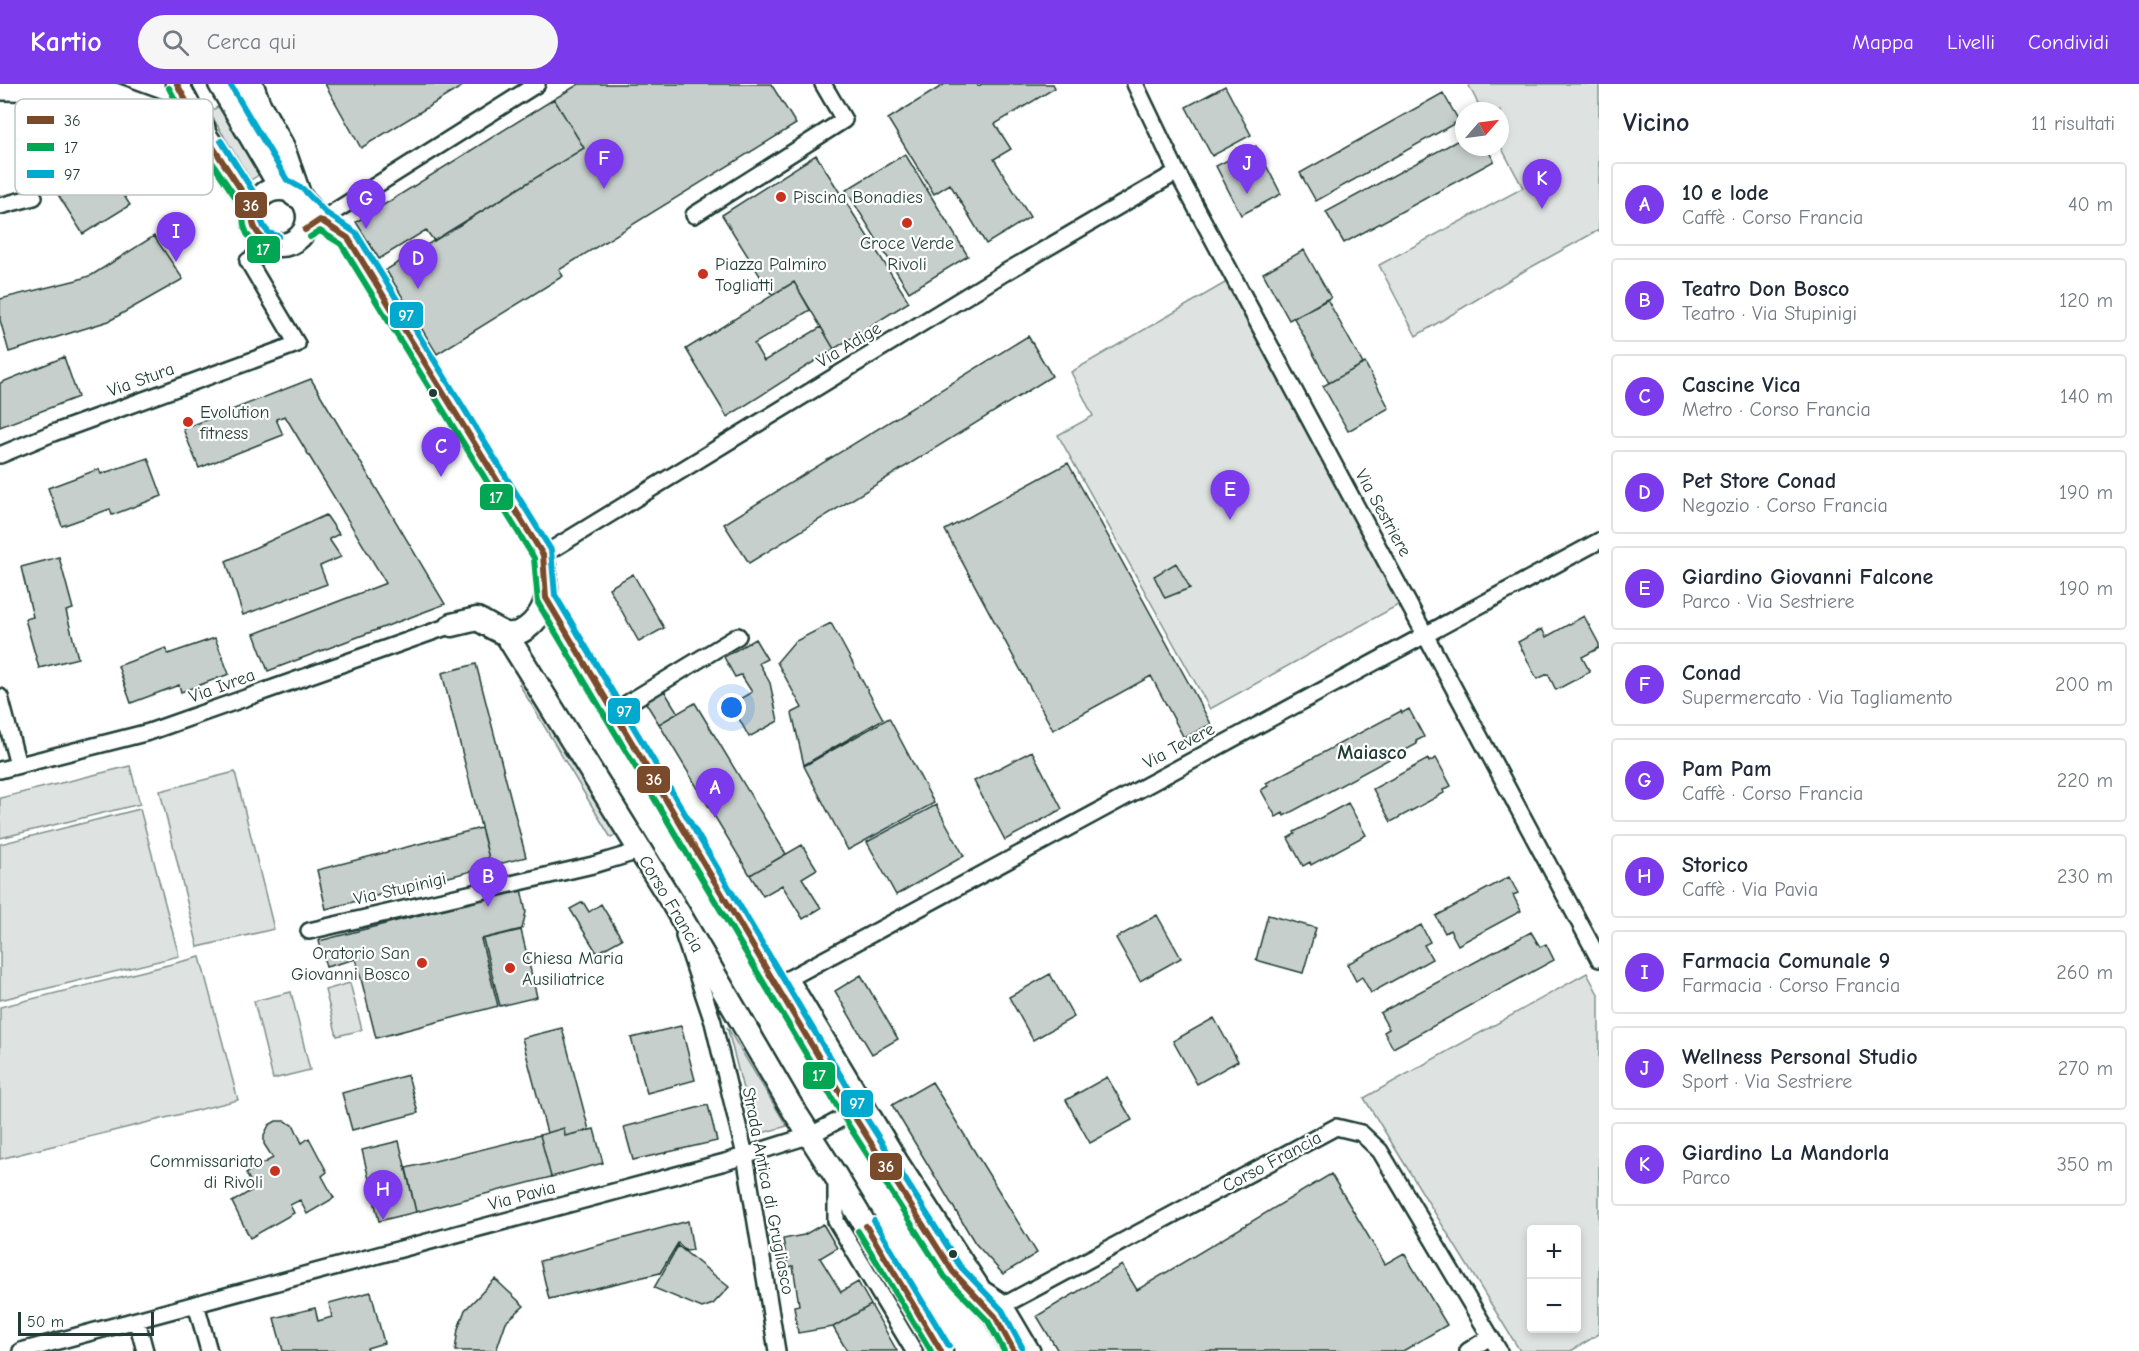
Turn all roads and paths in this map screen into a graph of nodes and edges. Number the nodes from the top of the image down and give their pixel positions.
1 (177, 84) edge
2 (220, 84) edge
3 (249, 84) edge
4 (537, 84) edge
5 (823, 84) edge
6 (1135, 84) edge
7 (81, 85) edge
8 (0, 86) edge
9 (119, 99) edge
10 (185, 99) edge
11 (213, 147) edge
12 (1177, 172) junction
13 (293, 194) junction
14 (34, 197) dead end
15 (0, 206) edge
16 (253, 208) junction
17 (694, 216) dead end
18 (313, 225) junction
19 (276, 245) junction
20 (0, 455) edge
21 (1599, 541) edge
22 (543, 555) junction
23 (546, 598) junction
24 (452, 625) joint
25 (507, 634) junction
26 (1426, 635) junction
27 (738, 636) dead end
28 (0, 697) edge
29 (613, 712) junction
30 (18, 765) junction
31 (0, 770) edge
32 (639, 851) junction
33 (672, 902) junction
34 (309, 931) dead end
35 (1599, 958) edge
36 (783, 982) junction
37 (734, 1011) junction
38 (713, 1022) junction
39 (852, 1113) junction
40 (811, 1135) junction
41 (745, 1155) junction
42 (836, 1175) junction
43 (196, 1304) junction
44 (1004, 1305) junction
45 (136, 1321) junction
46 (1490, 1337) junction
47 (21, 1351) edge
48 (144, 1351) edge
49 (208, 1351) edge
50 (777, 1351) edge
51 (914, 1351) edge
52 (941, 1351) edge
53 (1014, 1351) edge
54 (1032, 1351) edge
55 (1468, 1351) edge
56 (1499, 1351) edge

1 - 10 main road
2 - 13 main road
3 - 13 highway
4 - 18 street
5 - 17 street
6 - 12 street, Via Sestriere
7 - 8 highway
7 - 9 highway
11 - 16 main road
12 - 22 street, Via Adige
12 - 26 street, Via Sestriere
13 - 16 main road
13 - 18 main road
14 - 15 street
16 - 19 main road
18 - 19 main road
18 - 22 main road
19 - 20 street, Via Stura
21 - 26 street, Via Tevere
22 - 23 main road
23 - 25 main road
23 - 29 main road
24 - 25 main road
24 - 30 street, Via Ivrea
25 - 32 main road, Corso Francia
26 - 35 street, Via Sestriere
26 - 36 street, Via Tevere
27 - 29 street
28 - 30 street
29 - 36 main road
30 - 31 street, Via Ivrea
32 - 33 main road, Corso Francia
32 - 34 street, Via Stupinigi
33 - 37 main road, Corso Francia
33 - 38 street, Strada Antica di Grugliasco
36 - 39 main road
36 - 44 street
37 - 38 street
37 - 40 main road, Corso Francia
38 - 41 street, Strada Antica di Grugliasco
39 - 40 street, Via Pavia
39 - 53 main road
40 - 41 street, Via Pavia
40 - 42 main road, Corso Francia
41 - 43 street, Via Pavia
41 - 50 street, Strada Antica di Grugliasco
42 - 51 street
42 - 52 main road, Corso Francia
43 - 45 street, Via Pavia
43 - 49 street
44 - 46 street, Corso Francia
44 - 54 street
45 - 47 street, Via Pavia
45 - 48 street
46 - 55 street
46 - 56 street, Corso Francia

